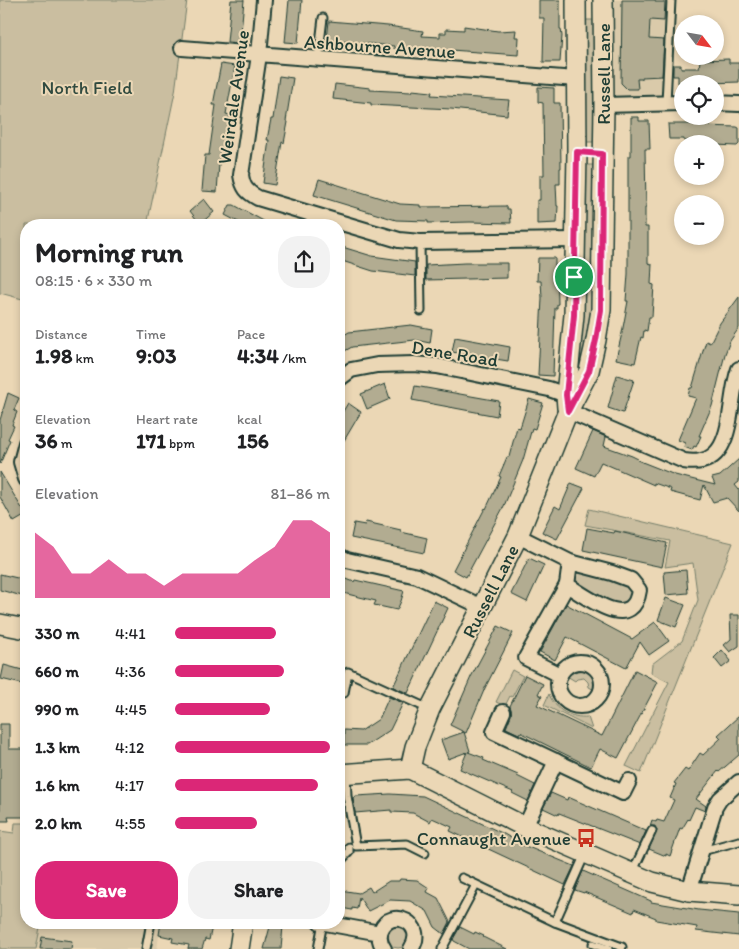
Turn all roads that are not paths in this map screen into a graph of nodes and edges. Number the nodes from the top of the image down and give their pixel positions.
1 (264, 0) edge
2 (671, 0) edge
3 (576, 5) edge
4 (603, 5) edge
5 (323, 18) dead end
6 (182, 48) dead end
7 (259, 55) junction
8 (318, 60) junction
9 (576, 79) junction
10 (666, 103) junction
11 (674, 103) edge
12 (724, 103) edge
13 (739, 104) edge
14 (604, 105) junction
15 (577, 152) junction
16 (602, 154) junction
17 (328, 219) edge
18 (345, 224) edge
19 (575, 240) junction
20 (420, 242) junction
21 (421, 311) dead end
22 (739, 370) edge
23 (345, 375) edge
24 (567, 403) junction
25 (518, 536) junction
26 (345, 559) edge
27 (570, 562) junction
28 (567, 585) junction
29 (482, 608) junction
30 (0, 624) edge
31 (20, 628) edge
32 (560, 675) dead end
33 (345, 687) edge
34 (430, 709) junction
35 (503, 712) dead end
36 (556, 761) junction
37 (410, 769) junction
38 (345, 774) edge
39 (628, 781) dead end
40 (739, 782) edge
41 (345, 787) edge
42 (525, 827) junction
43 (652, 831) dead end
44 (739, 841) edge
45 (349, 847) dead end
46 (701, 852) junction
47 (425, 853) dead end
48 (585, 854) junction
49 (345, 856) edge
50 (631, 874) junction
51 (462, 878) dead end
52 (476, 885) junction
53 (689, 890) junction
54 (739, 895) edge
55 (555, 922) junction
56 (345, 927) edge
57 (149, 929) edge
58 (242, 929) edge
59 (321, 929) edge
60 (380, 934) junction
61 (593, 944) dead end
62 (417, 947) edge
63 (622, 947) dead end
64 (146, 949) edge
65 (239, 949) edge
66 (318, 949) edge
67 (384, 949) edge
68 (442, 949) edge
69 (608, 949) edge

1 - 7 street, Weirdale Avenue
2 - 10 lane
3 - 4 main road
3 - 9 main road, Russell Lane
4 - 14 main road, Russell Lane
5 - 8 lane
6 - 7 street, Ashbourne Avenue
7 - 8 street, Ashbourne Avenue
7 - 17 street, Weirdale Avenue
8 - 9 street, Ashbourne Avenue
9 - 15 main road, Russell Lane
10 - 11 street
10 - 14 street
12 - 13 street
14 - 16 main road, Russell Lane
15 - 16 main road
15 - 19 main road, Russell Lane
16 - 24 main road, Russell Lane
18 - 20 street, Weirdale Avenue
19 - 20 street, Weirdale Avenue
19 - 24 main road, Russell Lane
20 - 21 lane
22 - 24 street, Dene Road
23 - 24 street, Dene Road
24 - 25 main road, Russell Lane
25 - 27 street
25 - 29 main road, Russell Lane
26 - 29 street
27 - 28 street
27 - 28 street
28 - 32 street
29 - 34 main road, Russell Lane
30 - 31 main road
33 - 34 lane
34 - 37 main road, Russell Lane
35 - 36 street
36 - 39 street
36 - 42 street
37 - 38 main road
37 - 42 main road
40 - 46 street
41 - 47 lane
42 - 48 main road
43 - 50 lane
44 - 46 lane
45 - 49 lane
46 - 53 street
48 - 50 main road
48 - 55 lane
50 - 53 main road
51 - 52 lane
52 - 55 lane
52 - 68 lane
53 - 54 main road
55 - 63 lane
56 - 60 street
57 - 64 lane
58 - 65 main road
59 - 66 lane
60 - 62 street
60 - 67 street
61 - 69 lane

